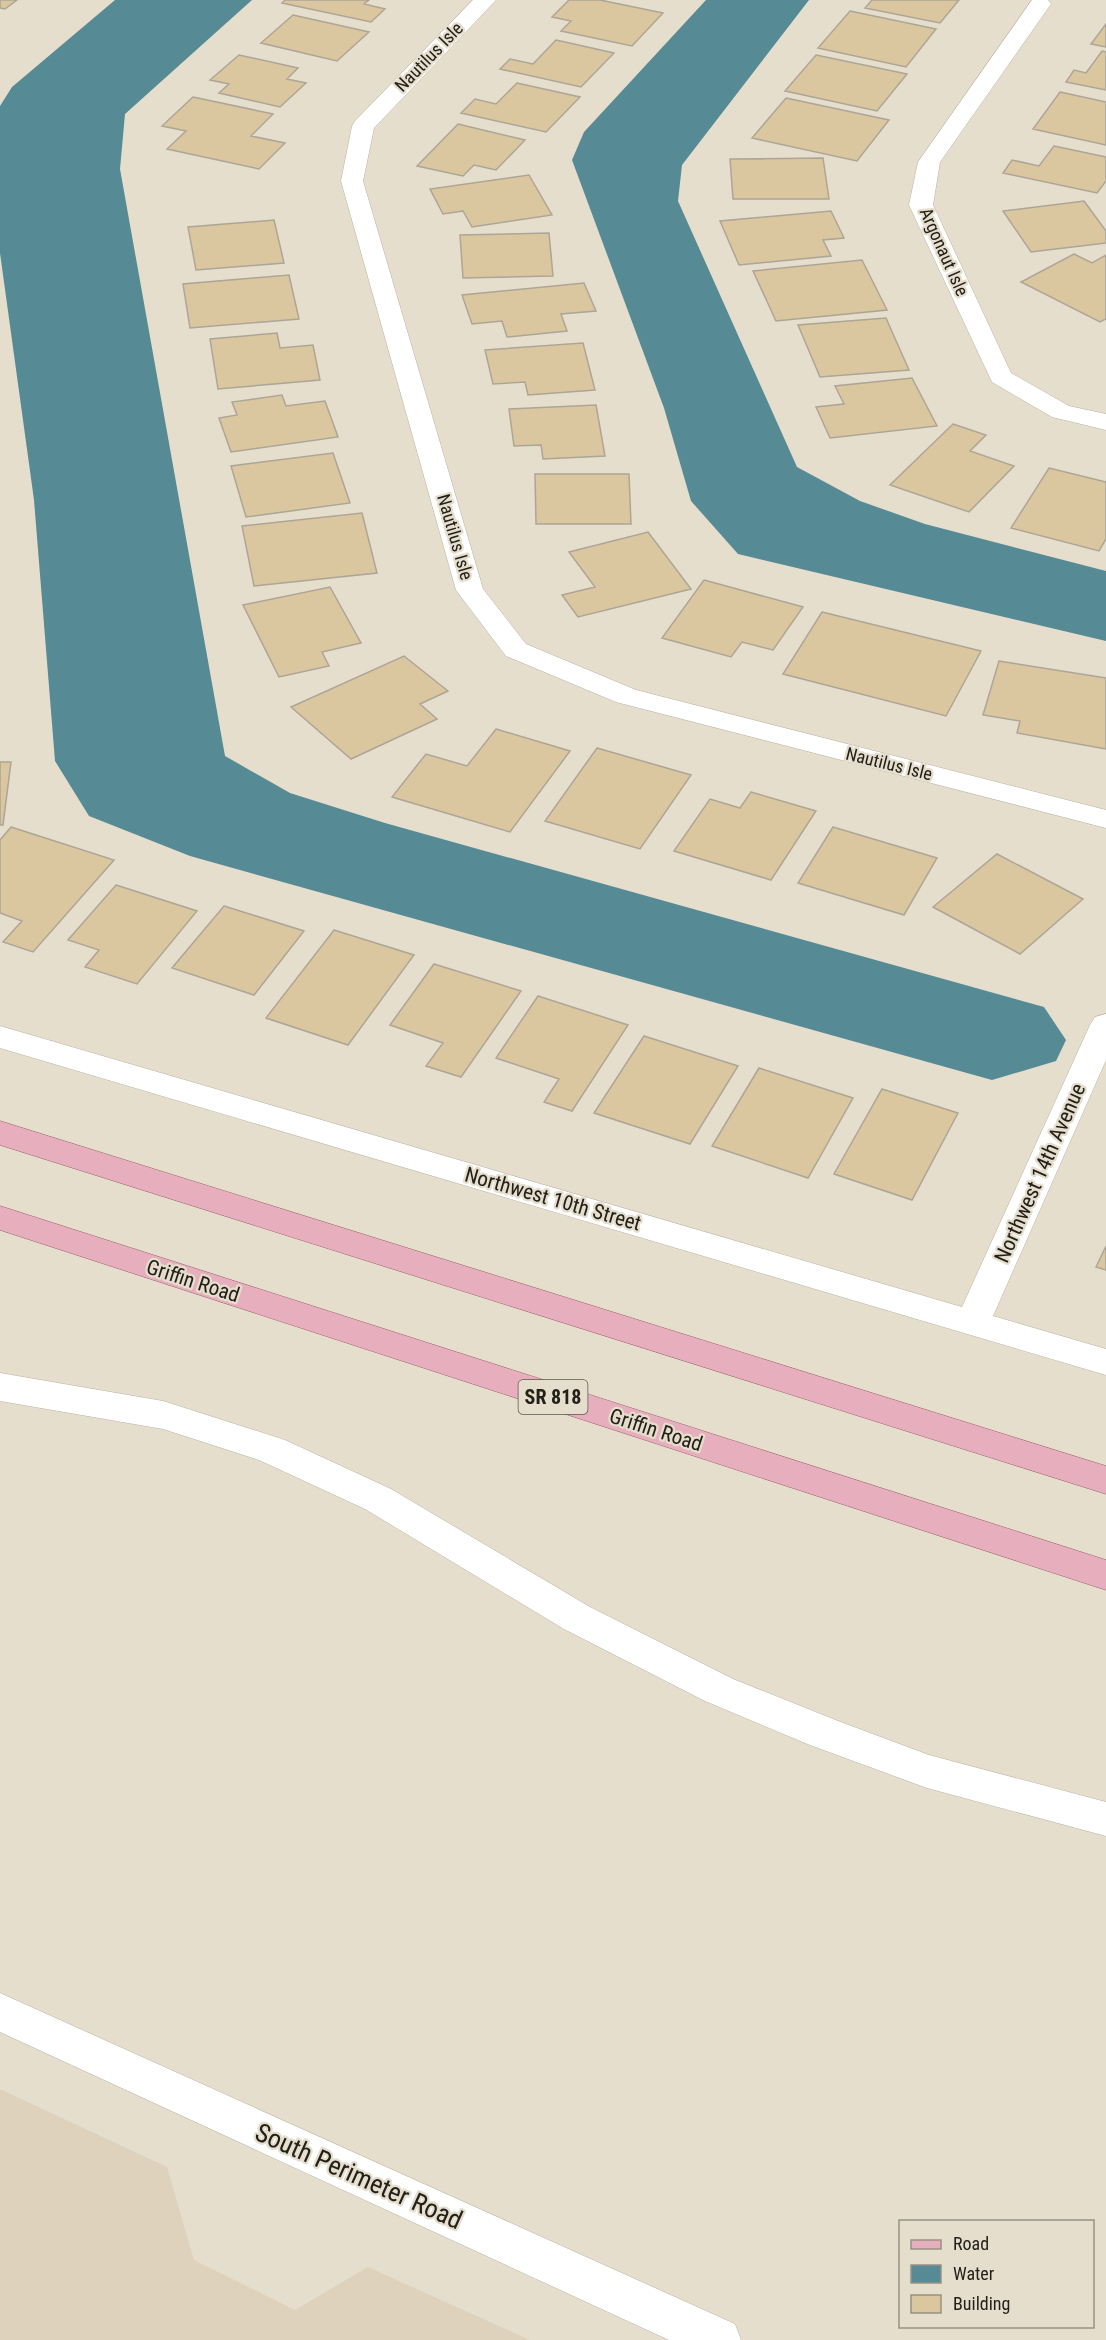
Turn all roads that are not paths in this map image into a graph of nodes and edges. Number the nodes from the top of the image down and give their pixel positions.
1 (484, 0) edge
2 (1040, 4) dead end
3 (1106, 422) edge
4 (1106, 819) edge
5 (1106, 1025) edge
6 (0, 1037) edge
7 (0, 1133) edge
8 (0, 1218) edge
9 (973, 1321) junction
10 (1106, 1362) edge
11 (0, 1387) edge
12 (1106, 1480) edge
13 (1106, 1575) edge
14 (1106, 1819) edge
15 (0, 2012) edge
16 (719, 2340) edge

1 - 4 street, Nautilus Isle
2 - 3 street, Argonaut Isle
5 - 9 street, Northwest 14th Avenue
6 - 9 street, Northwest 10th Street
7 - 12 main road
8 - 13 main road, Griffin Road / SR 818
9 - 10 street, Northwest 10th Street
11 - 14 street
15 - 16 street, South Perimeter Road

